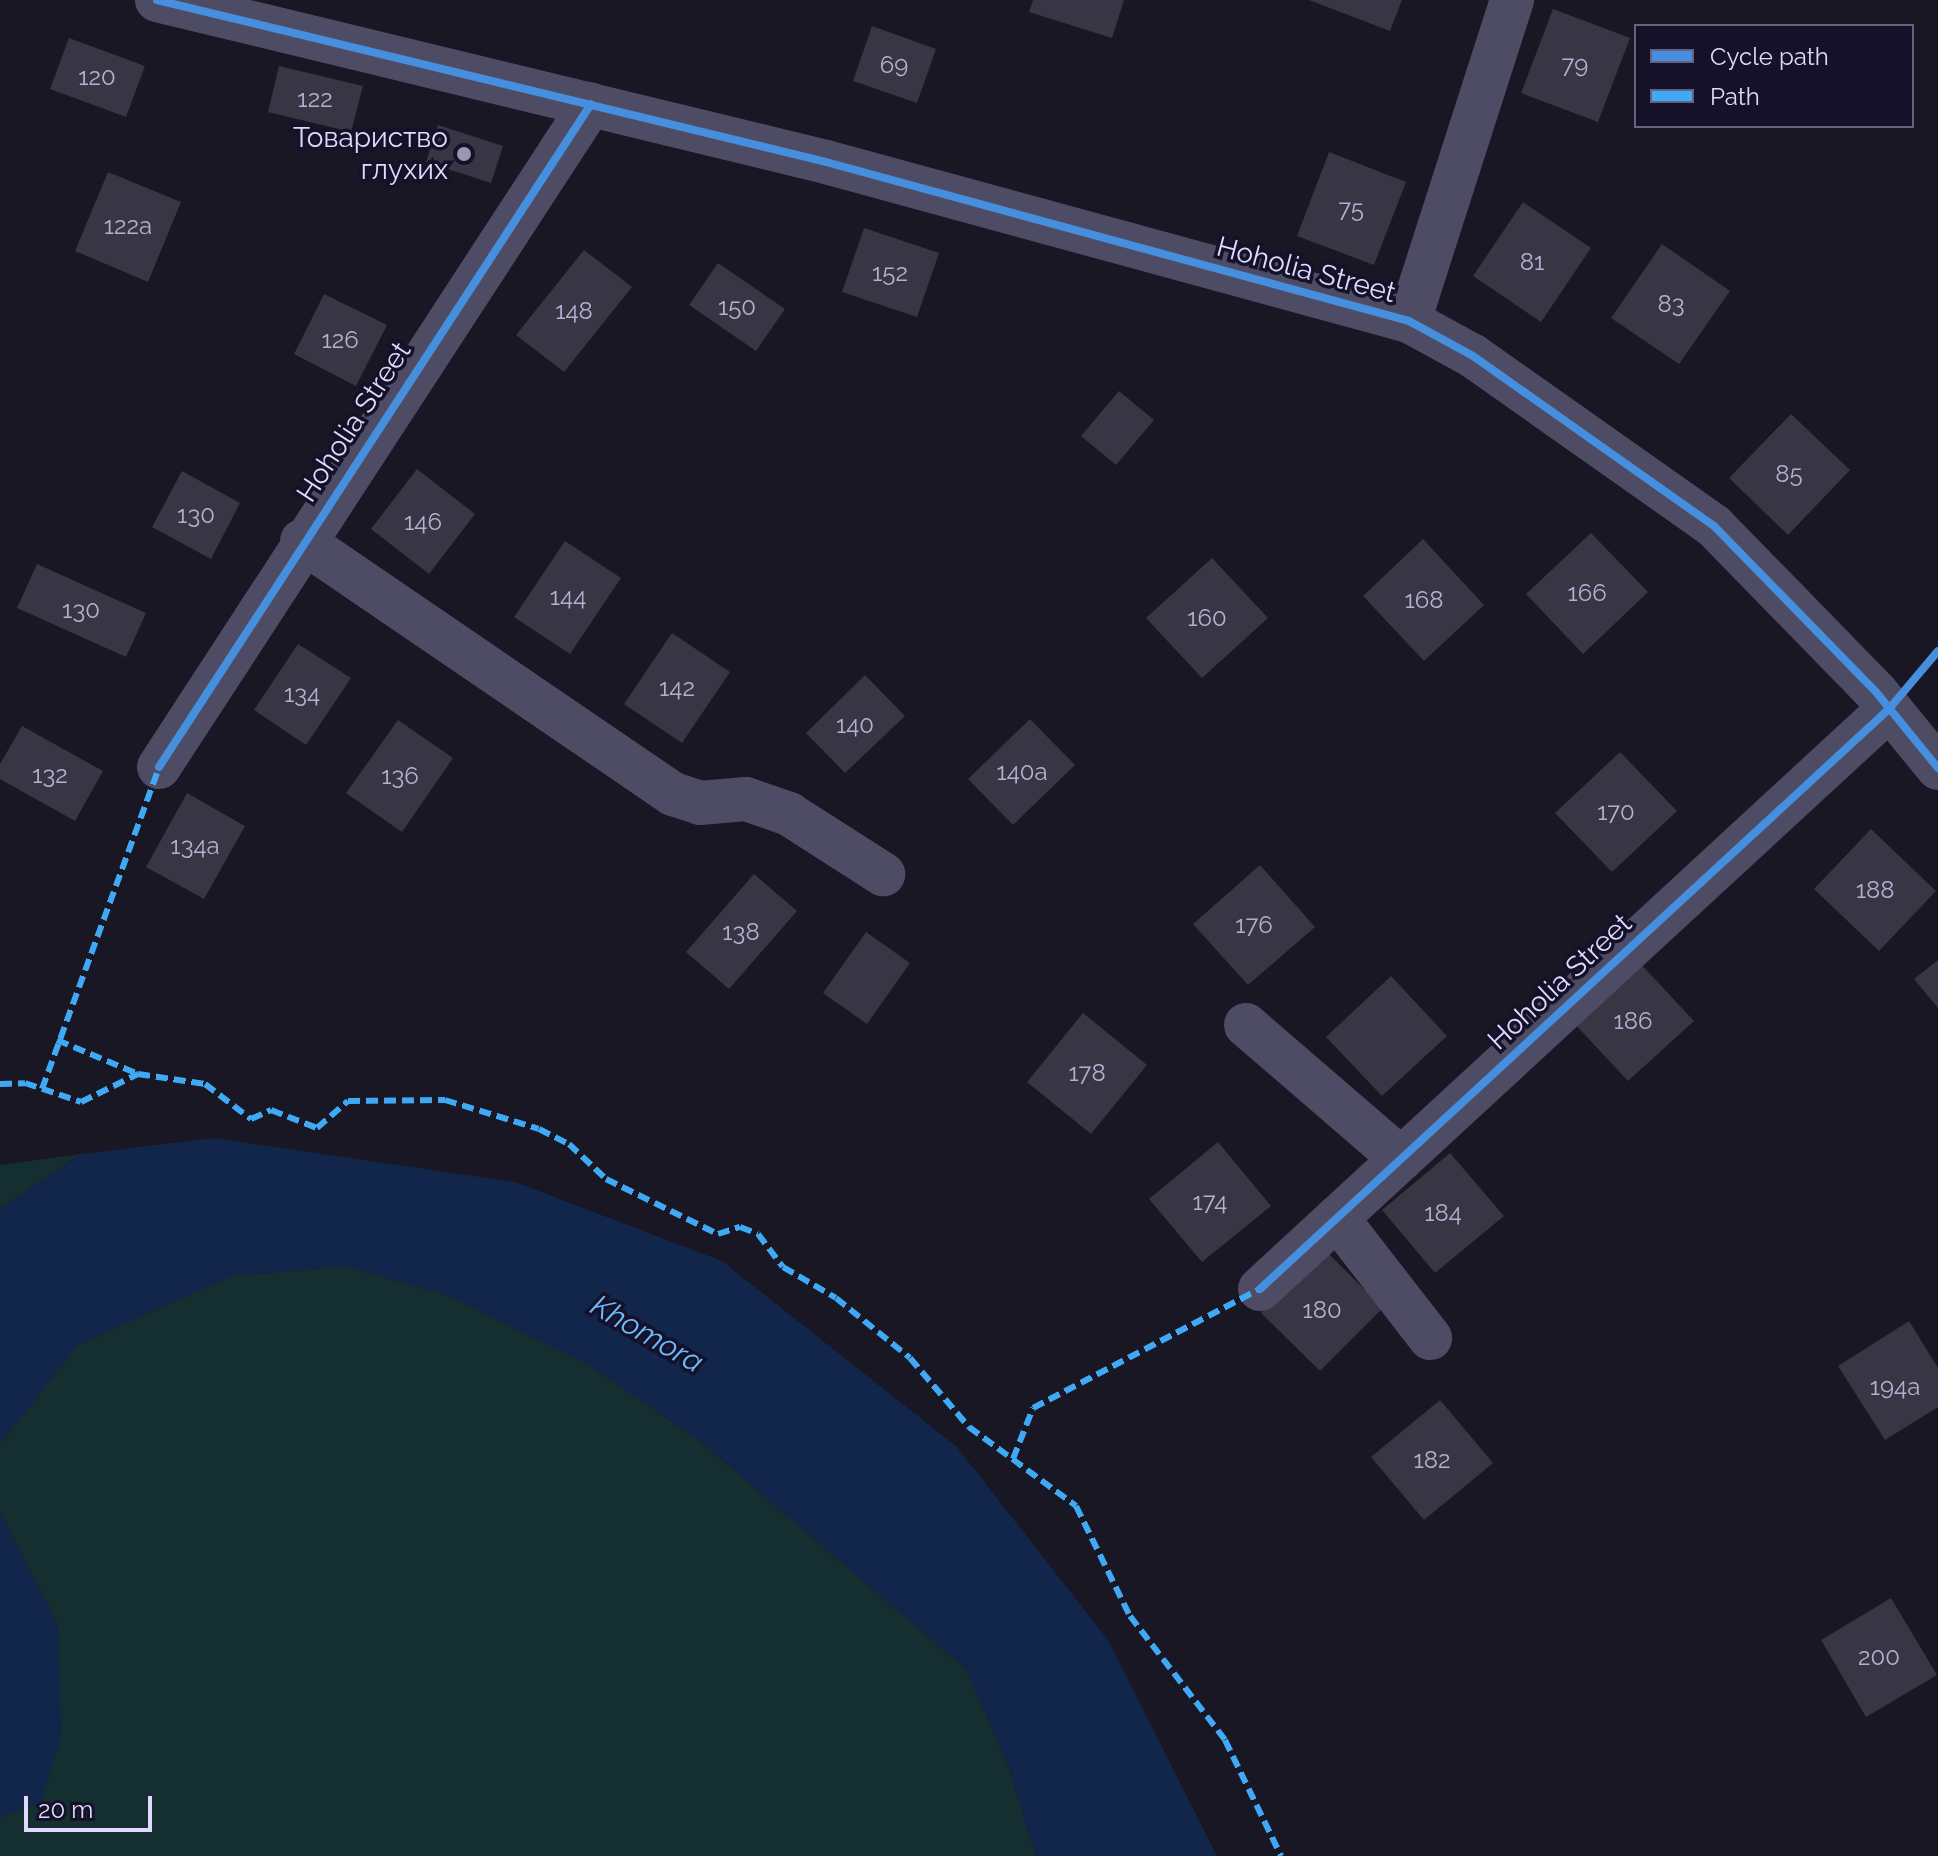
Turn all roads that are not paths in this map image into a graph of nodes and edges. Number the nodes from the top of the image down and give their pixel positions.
1 (157, 0) edge
2 (1512, 0) edge
3 (591, 104) junction
4 (1409, 321) junction
5 (302, 541) junction
6 (1889, 709) junction
7 (159, 767) dead end
8 (1938, 768) edge
9 (883, 874) dead end
10 (1246, 1025) dead end
11 (1401, 1159) junction
12 (1337, 1218) junction
13 (1260, 1289) dead end
14 (1430, 1338) dead end

1 - 3 street, Hoholia Street
2 - 4 street, Hoholia Street
3 - 4 street, Hoholia Street
3 - 5 street, Hoholia Street
4 - 6 street, Hoholia Street
5 - 7 street, Hoholia Street
5 - 9 street
6 - 8 street, Hoholia Street
6 - 11 street, Hoholia Street
10 - 11 street
11 - 12 street, Hoholia Street
12 - 13 street, Hoholia Street
12 - 14 street

